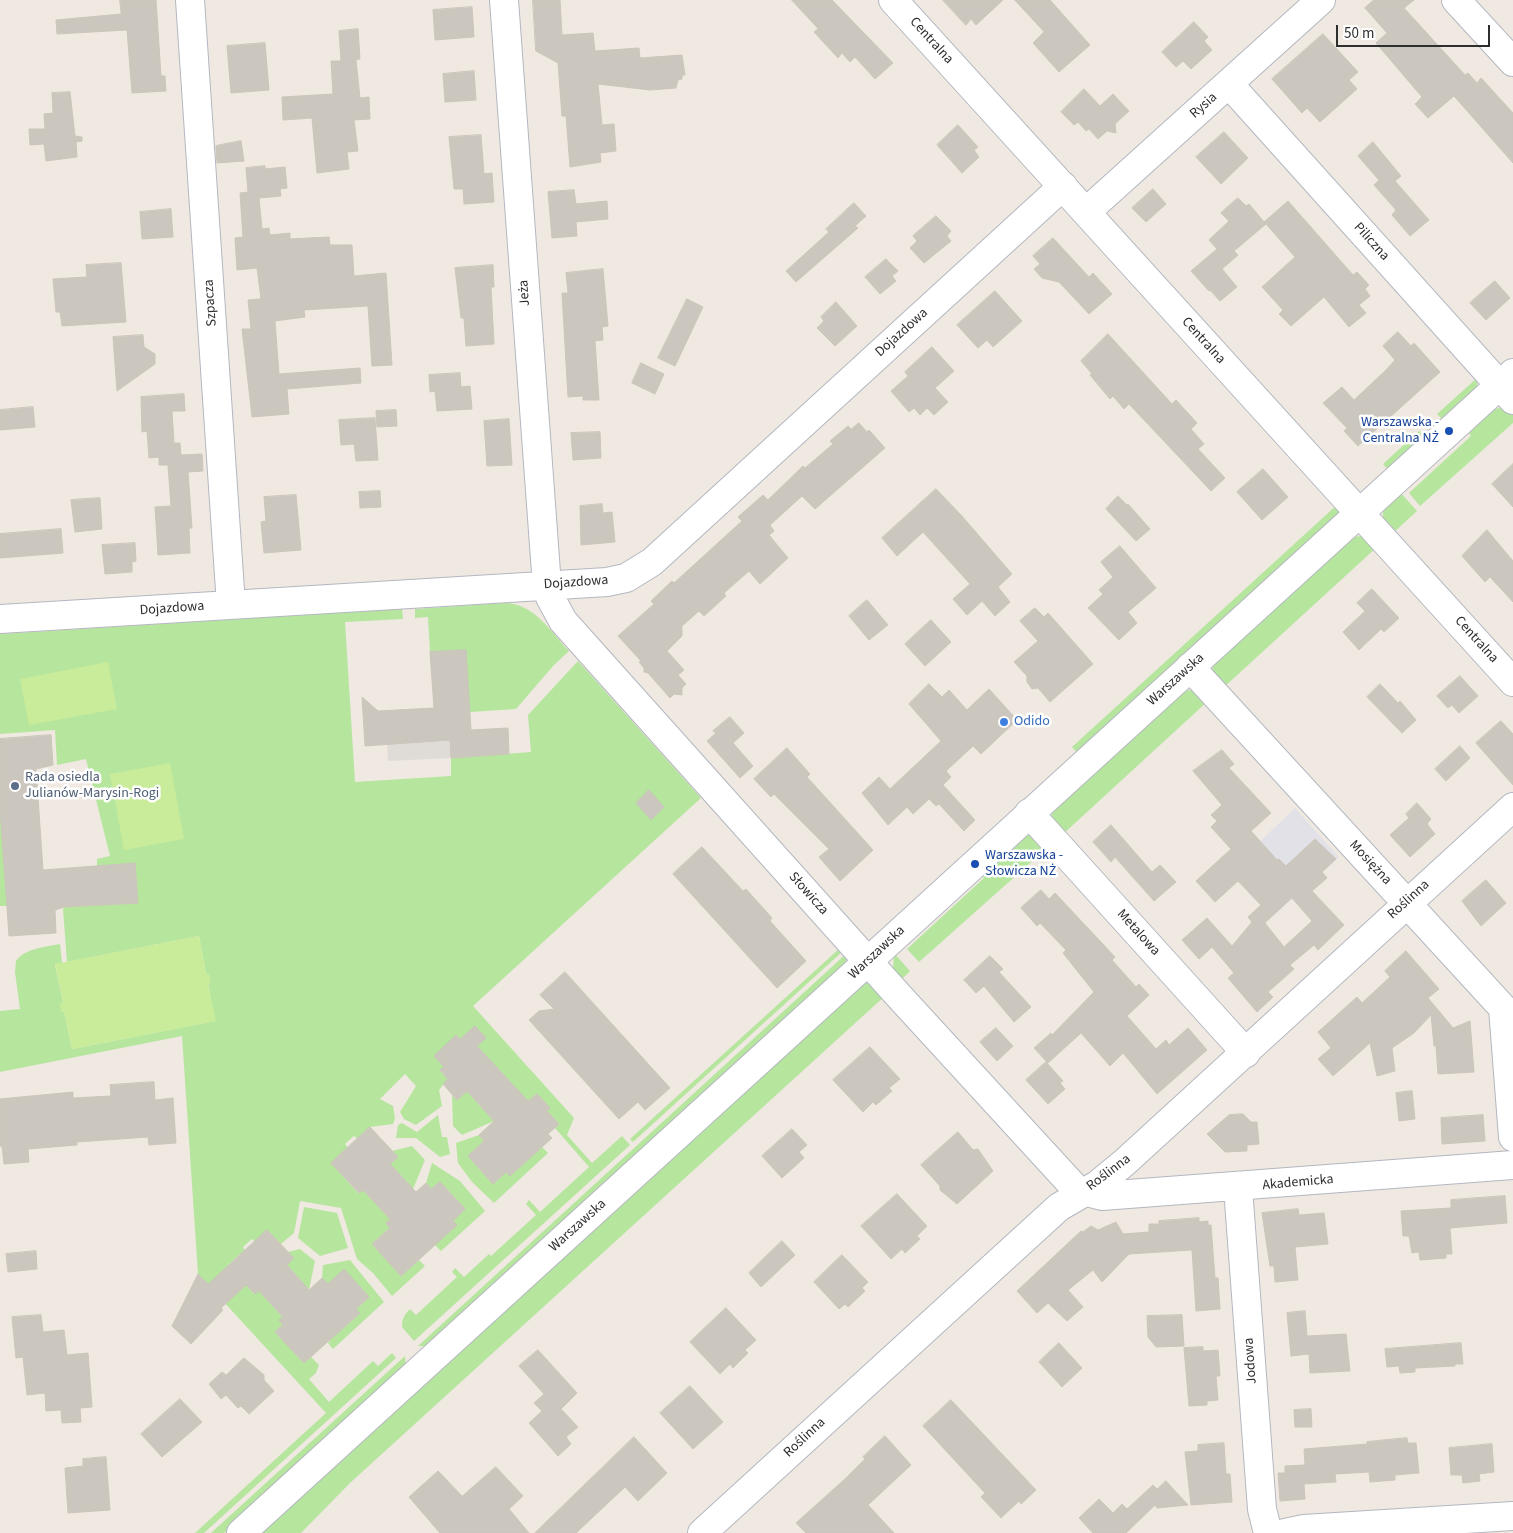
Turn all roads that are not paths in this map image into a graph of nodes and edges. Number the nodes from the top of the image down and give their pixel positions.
1 (190, 0) edge
2 (504, 0) edge
3 (893, 0) edge
4 (1321, 0) edge
5 (1456, 0) edge
6 (1513, 62) edge
7 (1229, 84) junction
8 (1062, 186) junction
9 (1086, 212) junction
10 (1508, 386) edge
11 (1360, 512) junction
12 (547, 586) junction
13 (232, 605) junction
14 (0, 619) edge
15 (1190, 667) junction
16 (1513, 682) edge
17 (1513, 807) edge
18 (1029, 814) junction
19 (1406, 902) junction
20 (868, 961) junction
21 (1246, 1053) junction
22 (1513, 1137) edge
23 (1513, 1166) edge
24 (1238, 1188) junction
25 (1083, 1192) junction
26 (1513, 1516) edge
27 (241, 1533) edge
28 (702, 1533) edge
29 (1268, 1533) edge
30 (1285, 1533) edge

1 - 13 street, Szpacza
2 - 12 street, Jeża
3 - 8 street, Centralna
4 - 7 street, Rysia
5 - 6 street
7 - 9 street, Rysia
7 - 10 street, Piliczna
8 - 9 street, Centralna
8 - 12 street, Dojazdowa
9 - 11 street, Centralna
10 - 11 street, Warszawska
11 - 15 street, Warszawska
11 - 16 street, Centralna
12 - 13 street, Dojazdowa
12 - 20 street, Słowicza
13 - 14 street, Dojazdowa
15 - 18 street, Warszawska
15 - 19 street, Mosiężna
17 - 19 street, Roślinna
18 - 20 street, Warszawska
18 - 21 street, Metalowa
19 - 21 street, Roślinna
19 - 22 street, Mosiężna
20 - 25 street, Słowicza
20 - 27 street, Warszawska
21 - 25 street, Roślinna
23 - 24 street, Akademicka
24 - 25 street, Akademicka
24 - 29 street, Jodowa
25 - 28 street, Roślinna
26 - 30 street

